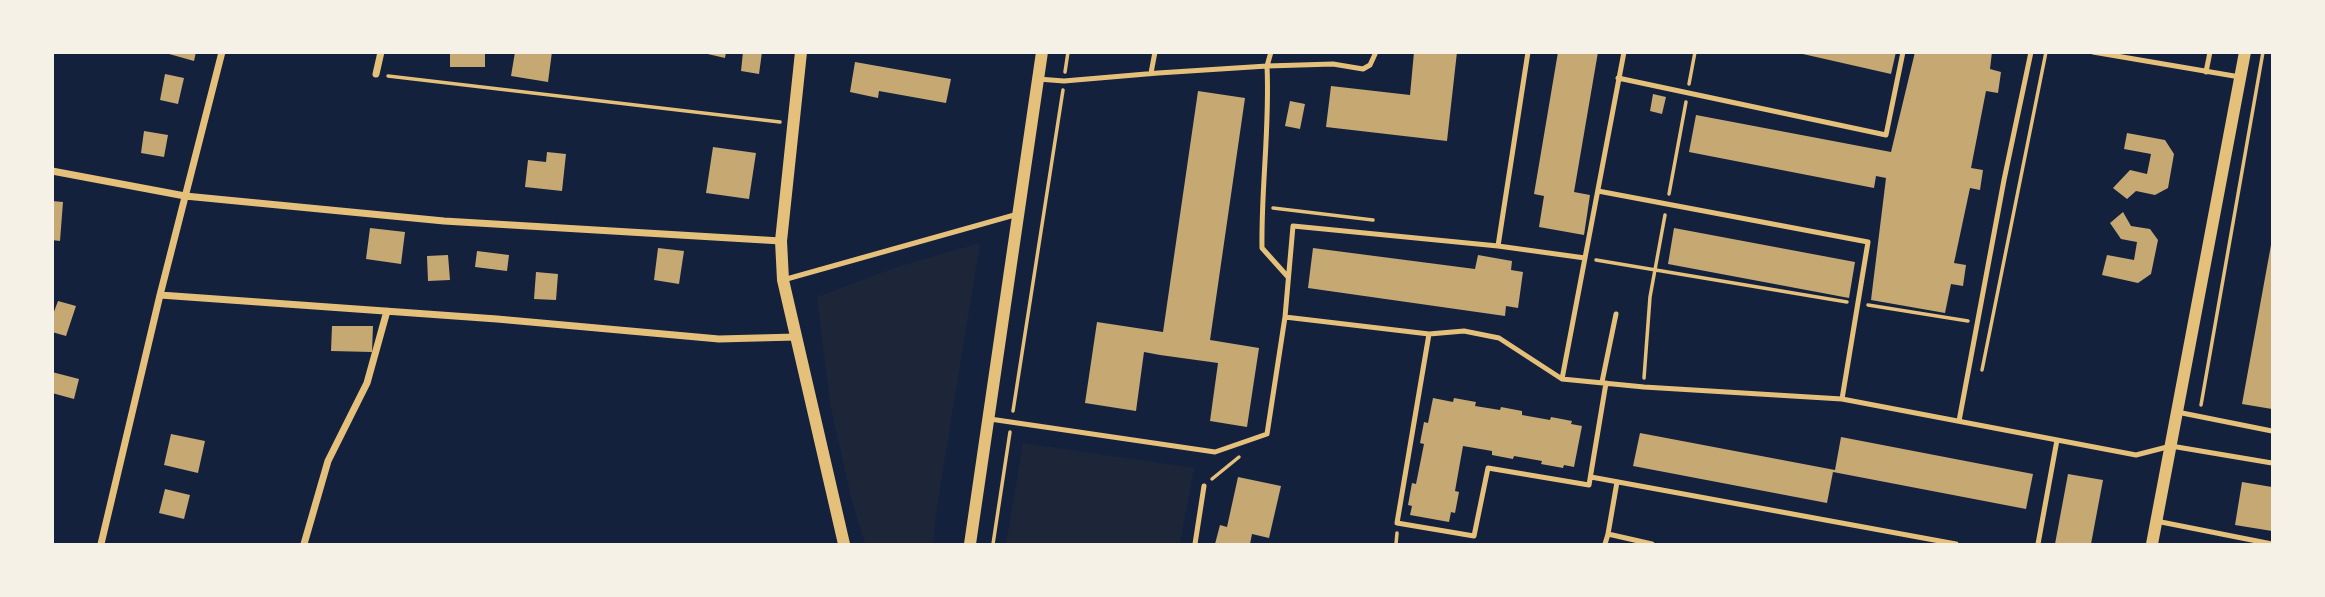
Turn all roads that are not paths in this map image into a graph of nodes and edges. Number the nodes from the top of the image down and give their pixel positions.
1 (222, 52) edge
2 (381, 52) edge
3 (801, 52) edge
4 (1042, 52) edge
5 (1155, 52) edge
6 (1272, 52) edge
7 (1376, 52) edge
8 (1528, 52) edge
9 (1624, 52) edge
10 (1903, 52) edge
11 (2031, 52) edge
12 (2093, 52) edge
13 (2210, 52) edge
14 (2245, 52) edge
15 (1267, 66) junction
16 (2206, 72) junction
17 (376, 74) road end
18 (1151, 74) junction
19 (2241, 77) junction
20 (1618, 78) junction
21 (1038, 79) junction
22 (52, 170) edge
23 (1598, 191) junction
24 (185, 196) junction
25 (1018, 214) junction
26 (781, 241) junction
27 (1498, 246) junction
28 (1585, 258) junction
29 (1288, 276) junction
30 (783, 280) junction
31 (160, 295) junction
32 (387, 311) junction
33 (1616, 314) dead end
34 (1285, 317) junction
35 (1429, 334) junction
36 (796, 337) junction
37 (1562, 379) junction
38 (1604, 383) junction
39 (1842, 398) junction
40 (2178, 412) junction
41 (988, 418) junction
42 (1959, 421) junction
43 (2273, 431) edge
44 (2057, 440) junction
45 (2171, 446) junction
46 (2273, 463) edge
47 (1591, 477) junction
48 (1617, 482) junction
49 (1204, 485) road end
50 (2156, 521) junction
51 (1608, 534) junction
52 (101, 544) edge
53 (304, 544) edge
54 (844, 544) edge
55 (970, 544) edge
56 (1195, 544) edge
57 (1605, 544) edge
58 (1652, 544) edge
59 (1956, 544) edge
60 (2038, 544) edge
61 (2152, 544) edge
62 (2273, 544) edge

1 - 24 street
2 - 17 street
3 - 26 street
4 - 21 street
5 - 18 lane
6 - 15 lane
7 - 15 lane
8 - 27 lane
9 - 20 lane
10 - 20 lane
11 - 42 lane
12 - 16 lane
13 - 16 lane
14 - 19 street
15 - 18 lane
15 - 29 lane
16 - 19 lane
18 - 21 lane
19 - 40 street
20 - 23 lane
21 - 25 street
22 - 24 street
23 - 28 lane
23 - 39 lane
24 - 26 street
24 - 31 street
25 - 30 lane
25 - 41 street
26 - 30 street
27 - 28 lane
27 - 29 lane
28 - 37 lane
29 - 34 lane
30 - 36 street
31 - 32 street
31 - 52 street
32 - 36 street
32 - 53 street
33 - 38 lane
34 - 35 lane
34 - 41 lane
35 - 37 lane
35 - 47 lane
36 - 54 street
37 - 38 lane
38 - 39 lane
38 - 47 lane
39 - 42 lane
40 - 43 lane
40 - 45 street
41 - 55 street
42 - 44 lane
44 - 45 lane
44 - 60 lane
45 - 46 lane
45 - 50 street
47 - 48 lane
48 - 51 lane
48 - 59 lane
49 - 56 lane
50 - 61 street
50 - 62 lane
51 - 57 lane
51 - 58 lane

